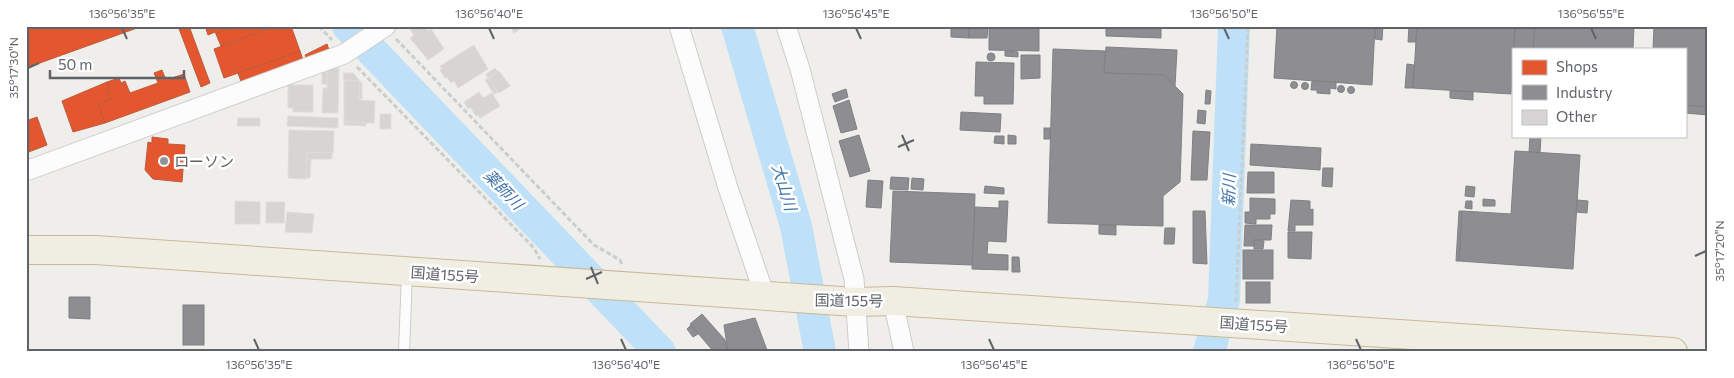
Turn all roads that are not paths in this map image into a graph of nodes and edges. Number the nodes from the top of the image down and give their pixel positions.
1 (679, 26) edge
2 (786, 26) edge
3 (384, 28) edge
4 (26, 171) edge
5 (26, 250) edge
6 (407, 272) junction
7 (765, 296) junction
8 (893, 301) junction
9 (855, 302) junction
10 (404, 352) edge
11 (859, 352) edge
12 (904, 352) edge
13 (1673, 352) edge

1 - 7 street
2 - 9 street
3 - 4 street
5 - 6 highway, 国道155号
6 - 7 highway, 国道155号
6 - 10 lane
7 - 9 highway, 国道155号
8 - 9 highway, 国道155号
8 - 12 street
8 - 13 highway, 国道155号
9 - 11 street

